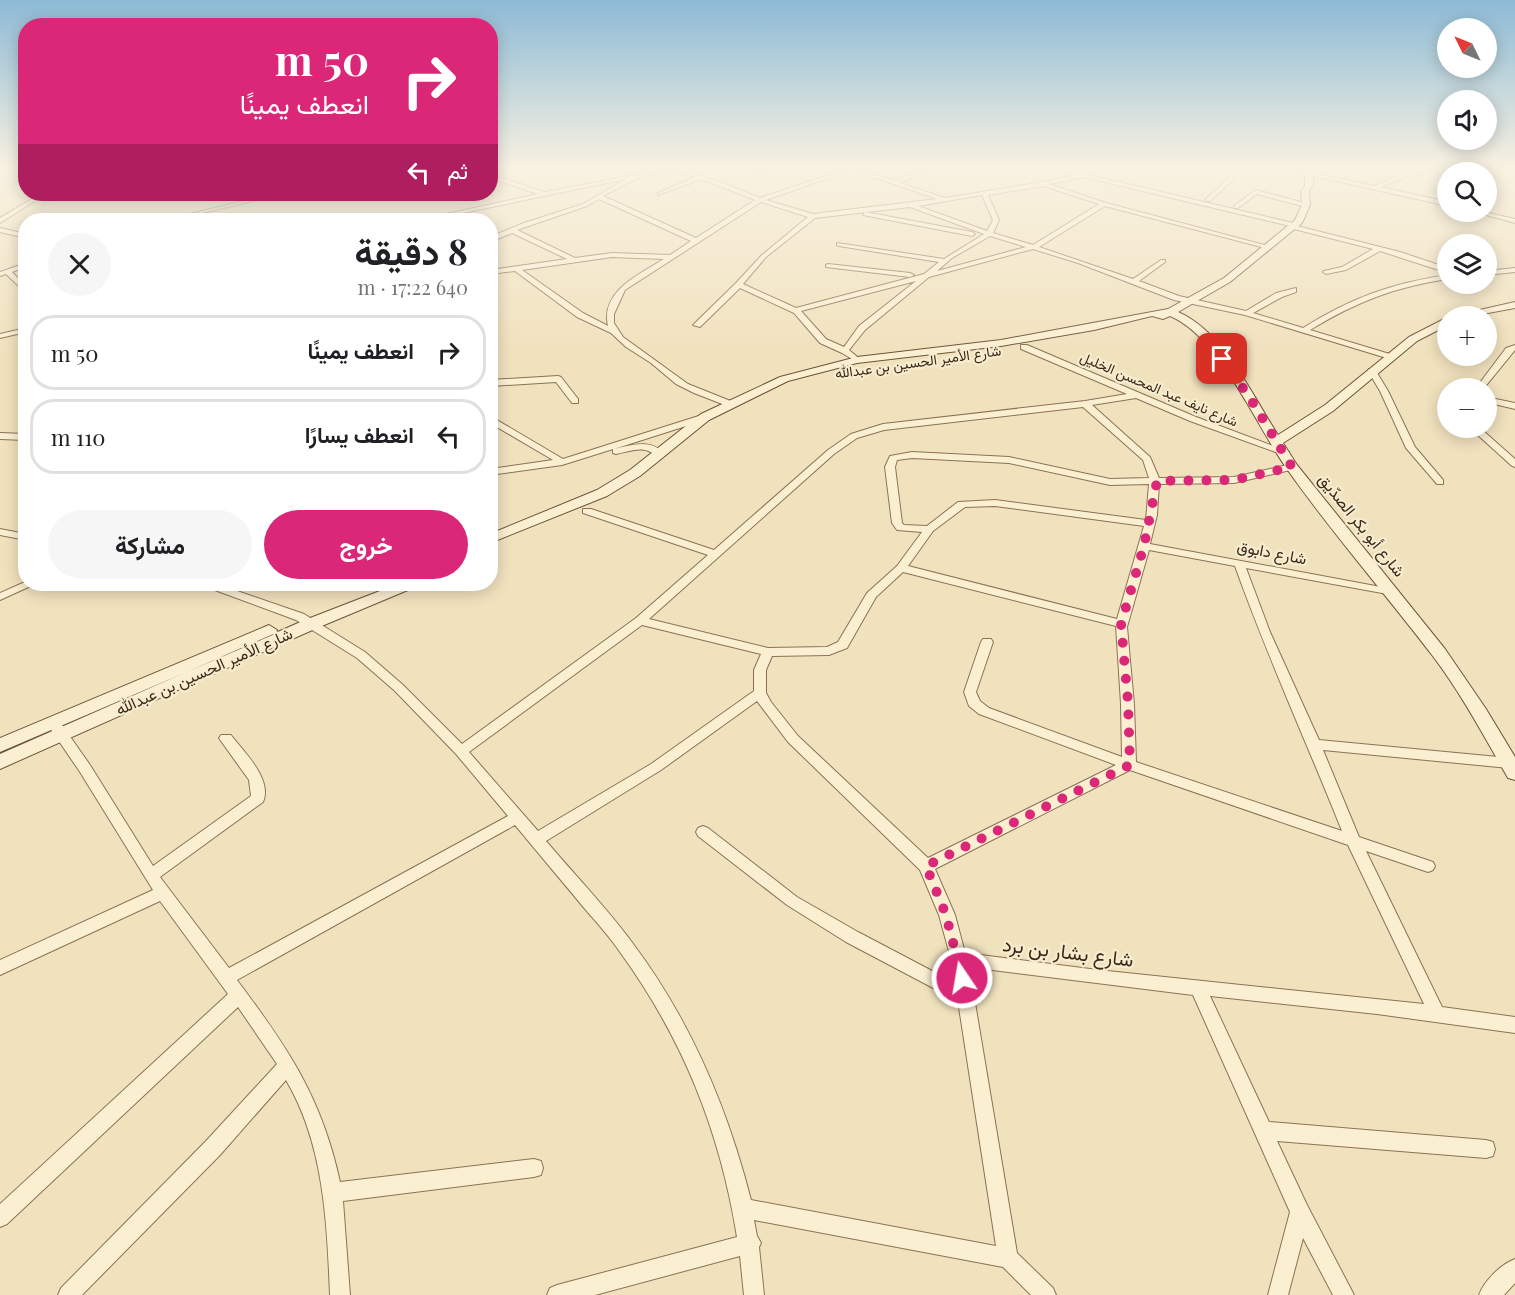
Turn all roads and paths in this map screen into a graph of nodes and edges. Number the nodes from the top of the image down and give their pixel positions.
1 (2, 230) edge
2 (512, 230) joint
3 (674, 230) edge
4 (710, 230) edge
5 (795, 230) edge
6 (961, 230) edge
7 (975, 230) edge
8 (990, 230) edge
9 (1062, 230) edge
10 (1205, 230) edge
11 (1288, 230) edge
12 (1318, 230) edge
13 (18, 234) edge
14 (987, 235) junction
15 (498, 237) edge
16 (694, 240) junction
17 (839, 244) dead end
18 (1035, 247) junction
19 (1269, 247) junction
20 (1380, 248) junction
21 (669, 257) junction
22 (572, 259) junction
23 (946, 261) junction
24 (1163, 261) dead end
25 (828, 266) dead end
26 (1437, 267) edge
27 (517, 269) junction
28 (1515, 270) edge
29 (498, 271) edge
30 (933, 272) junction
31 (1326, 272) dead end
32 (1497, 272) edge
33 (4, 273) edge
34 (917, 276) junction
35 (1437, 280) edge
36 (1133, 282) junction
37 (18, 284) edge
38 (740, 285) junction
39 (1293, 290) dead end
40 (1189, 303) junction
41 (1515, 305) edge
42 (1497, 308) edge
43 (795, 310) junction
44 (1169, 312) junction
45 (1247, 313) junction
46 (697, 325) dead end
47 (1437, 325) edge
48 (1134, 326) junction
49 (1196, 326) junction
50 (1305, 330) junction
51 (612, 331) junction
52 (18, 332) edge
53 (0, 336) edge
54 (1024, 347) junction
55 (1515, 347) edge
56 (844, 351) junction
57 (1390, 357) junction
58 (857, 360) junction
59 (1371, 371) junction
60 (1488, 378) edge
61 (498, 383) edge
62 (755, 392) junction
63 (1136, 395) junction
64 (768, 397) junction
65 (575, 401) dead end
66 (1497, 402) edge
67 (730, 404) junction
68 (1085, 404) junction
69 (1515, 406) edge
70 (705, 417) junction
71 (498, 423) edge
72 (0, 436) edge
73 (18, 437) edge
74 (1486, 438) edge
75 (1281, 447) junction
76 (597, 452) junction
77 (660, 455) junction
78 (562, 462) junction
79 (1515, 464) edge
80 (1292, 467) junction
81 (498, 471) edge
82 (641, 475) junction
83 (1157, 481) junction
84 (1440, 482) dead end
85 (587, 510) junction
86 (1149, 524) junction
87 (929, 529) junction
88 (0, 532) edge
89 (18, 535) edge
90 (498, 537) edge
91 (1144, 546) junction
92 (498, 547) edge
93 (715, 554) junction
94 (1239, 563) junction
95 (901, 568) junction
96 (18, 589) edge
97 (226, 591) edge
98 (367, 591) edge
99 (390, 591) edge
100 (1393, 592) junction
101 (0, 597) edge
102 (305, 621) junction
103 (640, 621) junction
104 (1121, 624) junction
105 (987, 642) dead end
106 (768, 652) junction
107 (760, 693) junction
108 (57, 729) junction
109 (226, 738) dead end
110 (1314, 744) junction
111 (0, 746) edge
112 (461, 751) junction
113 (0, 762) edge
114 (1130, 765) junction
115 (1512, 768) edge
116 (516, 818) junction
117 (703, 831) dead end
118 (535, 840) junction
119 (1353, 840) junction
120 (926, 866) junction
121 (1428, 866) dead end
122 (151, 876) junction
123 (162, 892) junction
124 (959, 959) junction
125 (0, 968) edge
126 (228, 977) junction
127 (1199, 990) junction
128 (240, 995) junction
129 (965, 997) junction
130 (1436, 1012) junction
131 (1515, 1025) edge
132 (287, 1066) junction
133 (1264, 1131) junction
134 (1486, 1149) dead end
135 (534, 1168) dead end
136 (331, 1193) junction
137 (744, 1208) junction
138 (1300, 1212) junction
139 (0, 1217) edge
140 (751, 1243) junction
141 (1008, 1258) junction
142 (1515, 1269) edge
143 (68, 1295) edge
144 (340, 1295) edge
145 (557, 1295) edge
146 (754, 1295) edge
147 (1046, 1295) edge
148 (1278, 1295) edge
149 (1344, 1295) edge
150 (1489, 1295) edge

1 - 13 street
2 - 15 street
2 - 22 street
3 - 16 street
4 - 16 street
5 - 38 street
6 - 14 street
7 - 14 street
8 - 14 street
9 - 18 street
10 - 19 street
11 - 19 street, شارع الأمير الحسين بن عبدالله
12 - 20 street
14 - 18 street
14 - 23 street
16 - 21 street
17 - 23 street
18 - 30 street
18 - 36 street
19 - 40 street, شارع الأمير الحسين بن عبدالله
20 - 26 street
20 - 31 street
21 - 22 street
21 - 51 street
22 - 27 street
23 - 30 street
24 - 36 street
25 - 34 street
27 - 29 street
27 - 51 street
28 - 32 street
30 - 34 street
30 - 56 street
33 - 37 street
34 - 43 street
35 - 50 street
36 - 40 street
38 - 43 street
38 - 46 street
39 - 45 street
40 - 44 street, شارع الأمير الحسين بن عبدالله
40 - 45 street
40 - 49 street
41 - 42 street
43 - 56 street
44 - 48 street, شارع الأمير الحسين بن عبدالله
44 - 49 street, شارع أبو بكر الصدّيق
44 - 58 street, شارع الأمير الحسين بن عبدالله
45 - 50 street
47 - 57 street
48 - 49 street
48 - 54 street, شارع الأمير الحسين بن عبدالله
49 - 75 street, شارع أبو بكر الصدّيق
50 - 57 street
51 - 67 street
52 - 53 street
54 - 63 street, شارع نايف عبد المحسن الخليل
54 - 64 street, شارع الأمير الحسين بن عبدالله
55 - 60 street
56 - 58 street
57 - 59 street
58 - 62 street, شارع الأمير الحسين بن عبدالله
59 - 75 street
59 - 84 street
61 - 65 street
62 - 64 street
62 - 67 street, شارع الأمير الحسين بن عبدالله
63 - 68 street
63 - 75 street, شارع نايف عبد المحسن الخليل
64 - 82 street, شارع الأمير الحسين بن عبدالله
66 - 69 street
67 - 70 street, شارع الأمير الحسين بن عبدالله
68 - 83 street
68 - 93 street
70 - 76 street
70 - 77 street, شارع الأمير الحسين بن عبدالله
71 - 78 street
72 - 73 street
74 - 79 street
75 - 80 street, شارع أبو بكر الصدّيق
76 - 77 street
76 - 78 street
77 - 82 street, شارع الأمير الحسين بن عبدالله
78 - 81 street
80 - 83 street
80 - 100 street, شارع أبو بكر الصدّيق
82 - 85 street, شارع الأمير الحسين بن عبدالله
82 - 90 street, شارع الأمير الحسين بن عبدالله
83 - 86 street
83 - 87 street
85 - 92 street, شارع الأمير الحسين بن عبدالله
85 - 93 street
86 - 87 street
86 - 91 street
87 - 95 street
88 - 89 street
91 - 94 street, شارع دابوق
91 - 104 street
93 - 103 street
94 - 100 street, شارع دابوق
94 - 110 street
95 - 104 street
95 - 106 street
96 - 101 street
97 - 102 street
98 - 102 street, شارع الأمير الحسين بن عبدالله
99 - 102 street, شارع الأمير الحسين بن عبدالله
100 - 115 street, شارع أبو بكر الصدّيق
102 - 108 street, شارع الأمير الحسين بن عبدالله
102 - 112 street
103 - 106 street
103 - 112 street
104 - 114 street
105 - 114 street
106 - 107 street
107 - 118 street
107 - 120 street
108 - 111 street, شارع الأمير الحسين بن عبدالله
108 - 113 street, شارع الأمير الحسين بن عبدالله
108 - 122 street
109 - 122 street
110 - 115 street
110 - 119 street
112 - 116 street
114 - 119 street
114 - 120 street
116 - 118 street
116 - 126 street
117 - 129 street
118 - 137 street
119 - 121 street
119 - 130 street
120 - 124 street
122 - 123 street
123 - 125 street
123 - 126 street
124 - 127 street, شارع بشار بن برد
124 - 129 street
126 - 128 street
127 - 130 street, شارع بشار بن برد
127 - 133 street
128 - 132 street
128 - 139 street
129 - 141 street
130 - 131 street, شارع بشار بن برد
132 - 136 street
132 - 143 street
133 - 134 street
133 - 138 street
135 - 136 street
136 - 144 street
137 - 140 street
137 - 141 street
138 - 148 street
138 - 149 street
140 - 145 street
140 - 146 street
141 - 147 street
142 - 150 street

